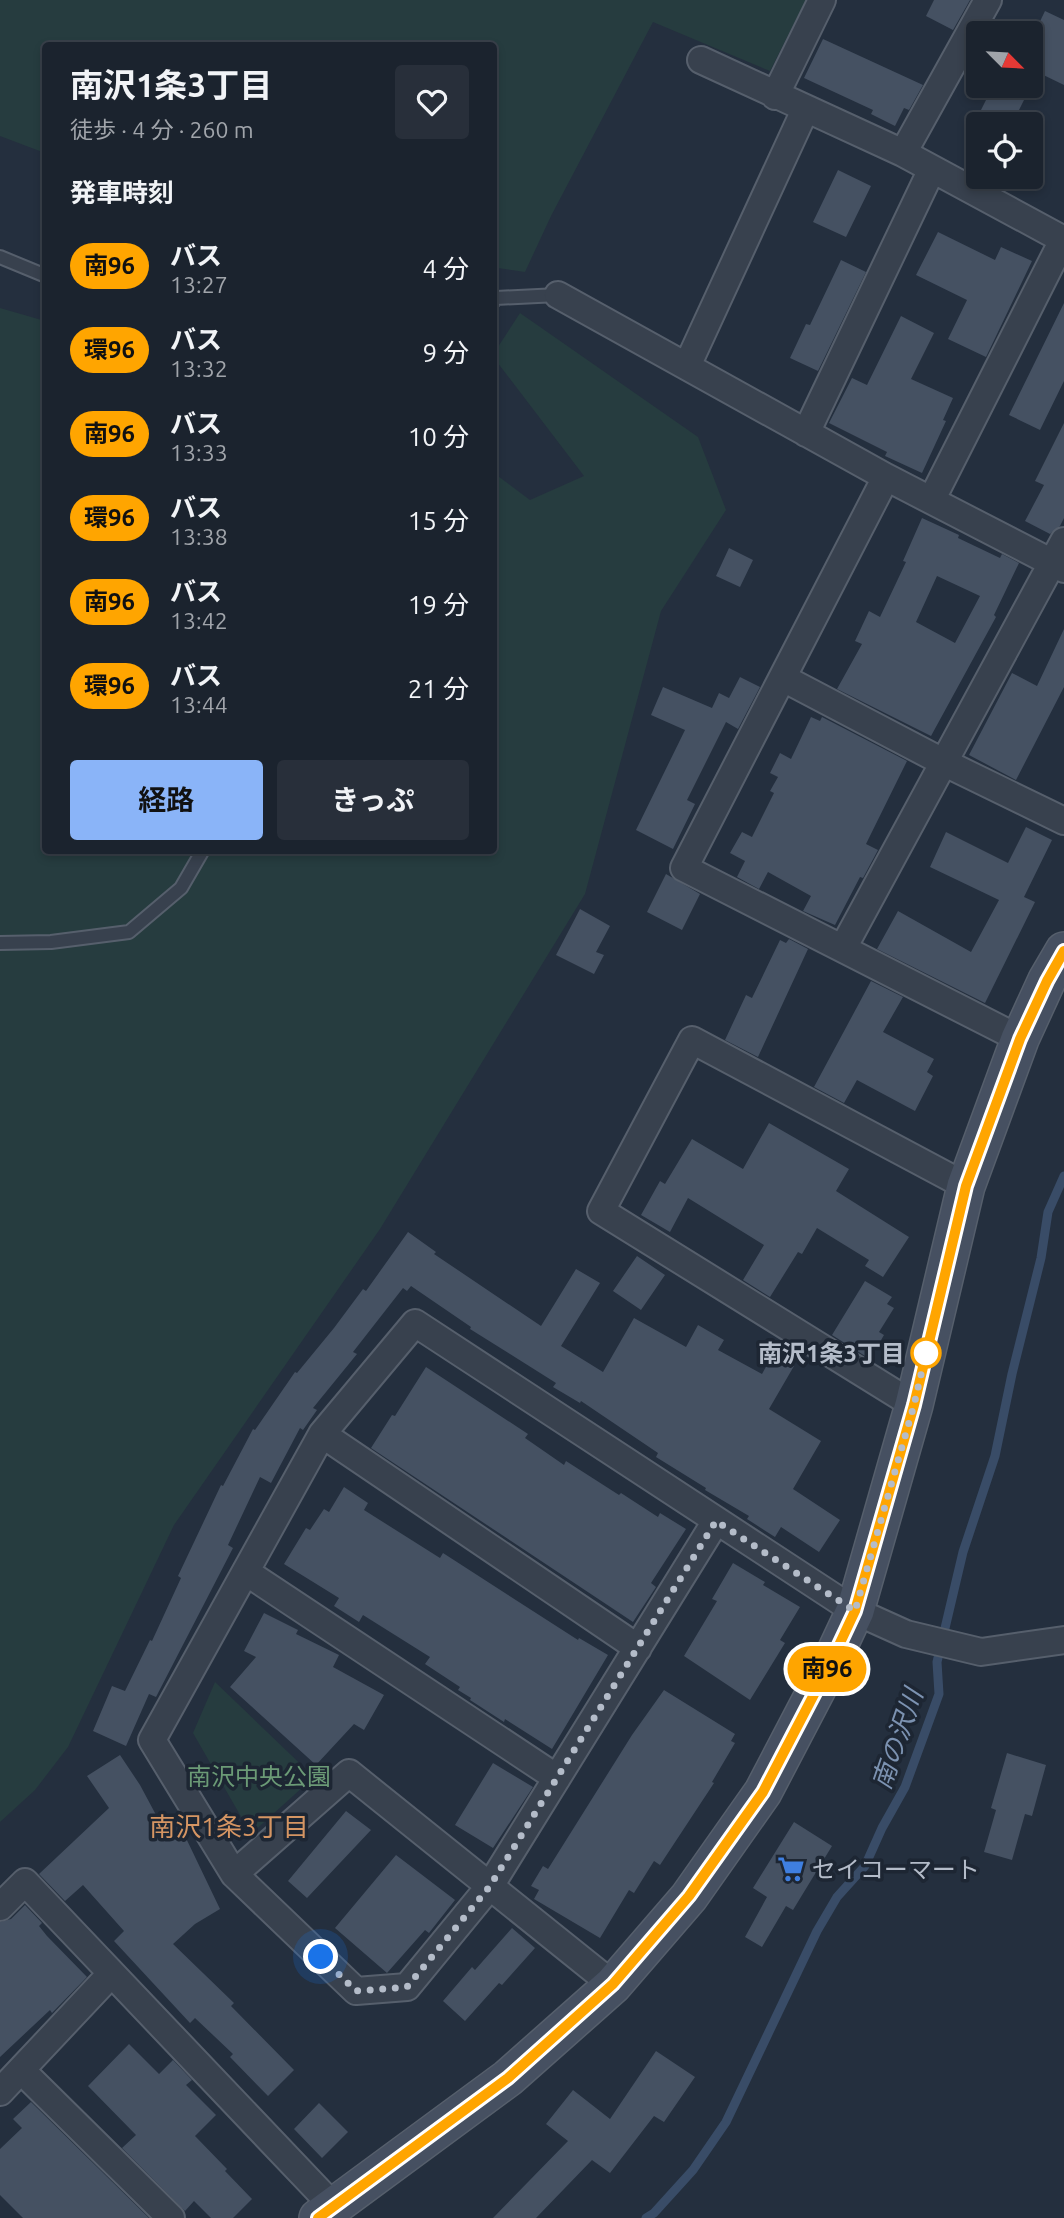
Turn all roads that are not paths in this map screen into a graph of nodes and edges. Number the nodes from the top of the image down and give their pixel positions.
1 (822, 0) edge
2 (988, 0) edge
3 (701, 61) dead end
4 (775, 96) junction
5 (805, 110) junction
6 (904, 153) junction
7 (932, 169) junction
8 (1063, 240) edge
9 (0, 257) edge
10 (42, 274) edge
11 (558, 295) joint
12 (497, 298) edge
13 (687, 366) junction
14 (806, 433) junction
15 (886, 477) junction
16 (932, 499) junction
17 (1060, 557) edge
18 (783, 678) junction
19 (943, 762) junction
20 (1064, 821) edge
21 (201, 854) edge
22 (0, 943) edge
23 (843, 948) junction
24 (1064, 951) edge
25 (1020, 1039) junction
26 (966, 1186) junction
27 (914, 1405) junction
28 (323, 1434) junction
29 (716, 1521) junction
30 (246, 1572) junction
31 (855, 1611) junction
32 (1064, 1640) edge
33 (638, 1648) junction
34 (557, 1778) junction
35 (234, 1874) junction
36 (490, 1886) junction
37 (0, 1907) edge
38 (111, 1974) junction
39 (613, 1984) junction
40 (21, 2070) junction
41 (0, 2092) edge
42 (326, 2212) edge
43 (171, 2218) edge

1 - 4 street
2 - 6 street
3 - 4 street
4 - 5 street
5 - 6 street
5 - 13 street
6 - 7 street
7 - 8 street
7 - 14 street
8 - 16 street
9 - 10 lane
11 - 12 lane
11 - 13 street
13 - 14 street
14 - 15 street
15 - 16 street
15 - 18 street
16 - 17 street
17 - 19 street
18 - 19 street
18 - 23 street
19 - 20 street
19 - 23 street
21 - 22 lane
23 - 25 street
24 - 25 street
25 - 26 street
26 - 27 street
26 - 27 street
27 - 31 street
28 - 29 street
28 - 30 street
28 - 33 street
29 - 31 street
29 - 33 street
30 - 34 street
30 - 35 street
31 - 32 street
31 - 39 street
33 - 34 street
34 - 36 street
35 - 36 street
35 - 36 street
36 - 39 street
37 - 38 street
38 - 40 street
38 - 42 street
39 - 42 street
40 - 41 street
40 - 43 street

